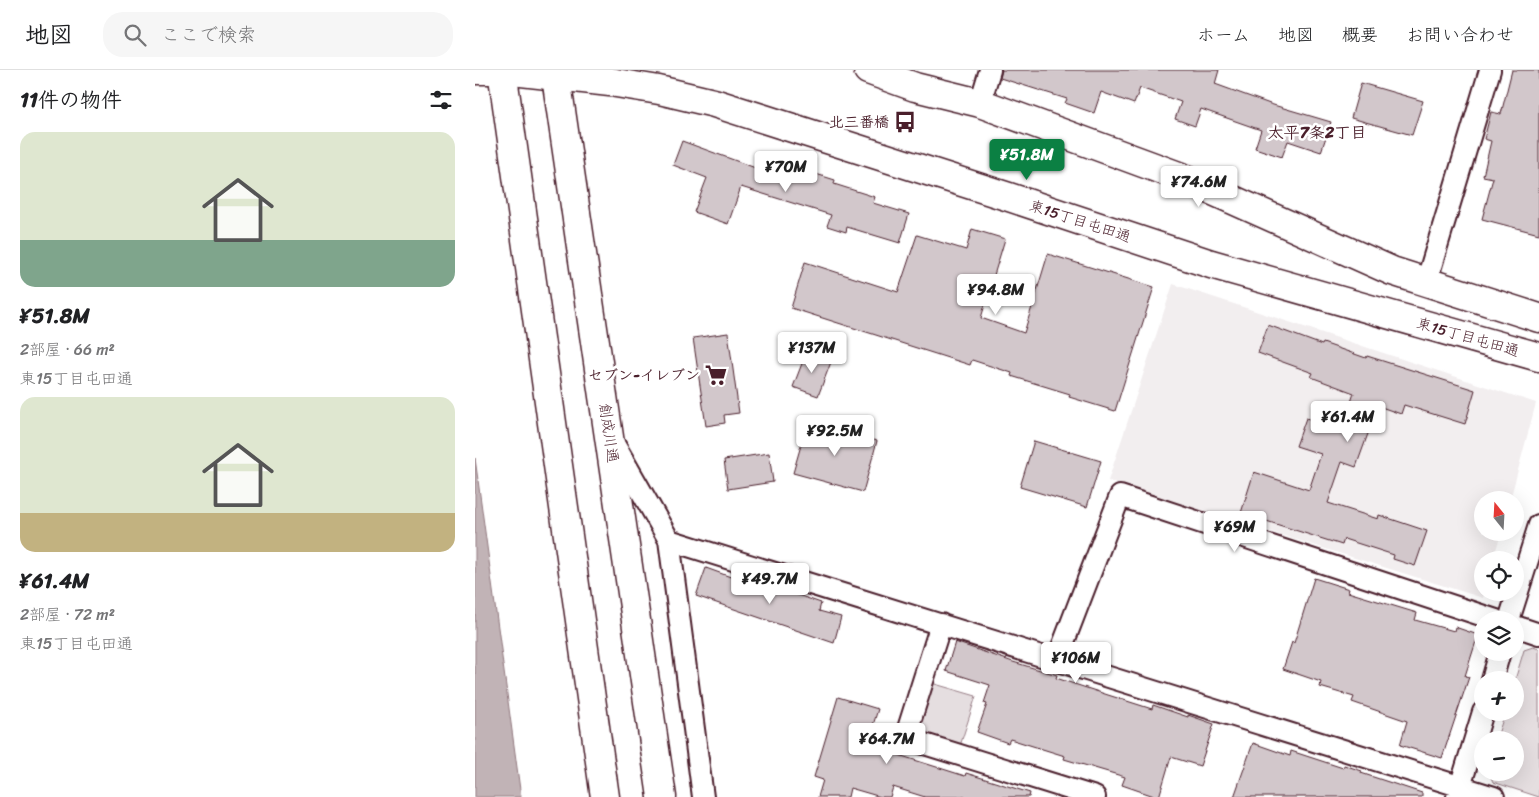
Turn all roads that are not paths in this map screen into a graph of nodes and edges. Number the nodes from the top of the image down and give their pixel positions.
1 (475, 70) edge
2 (502, 70) edge
3 (868, 70) edge
4 (990, 70) edge
5 (1490, 70) edge
6 (555, 73) edge
7 (980, 103) junction
8 (1426, 282) junction
9 (1539, 318) edge
10 (1539, 357) edge
11 (609, 434) junction
12 (1539, 525) edge
13 (669, 540) junction
14 (1512, 611) edge
15 (1474, 613) edge
16 (941, 624) junction
17 (1524, 629) edge
18 (1539, 634) edge
19 (1057, 660) junction
20 (1480, 721) edge
21 (1459, 792) edge
22 (605, 797) edge
23 (662, 797) edge
24 (703, 797) edge
25 (1095, 797) edge
26 (1494, 797) edge

1 - 2 main road, 東15丁目屯田通
2 - 6 main road, 東15丁目屯田通
2 - 22 main road
3 - 7 main road
4 - 7 street
5 - 8 street
6 - 10 main road, 東15丁目屯田通
6 - 11 main road, 創成川通
7 - 8 main road
8 - 9 main road
11 - 13 street
11 - 23 main road, 創成川通
12 - 14 street
13 - 16 street
13 - 24 street
15 - 19 street
16 - 19 street
16 - 25 street
17 - 18 street
19 - 21 street
20 - 21 street
21 - 26 street

